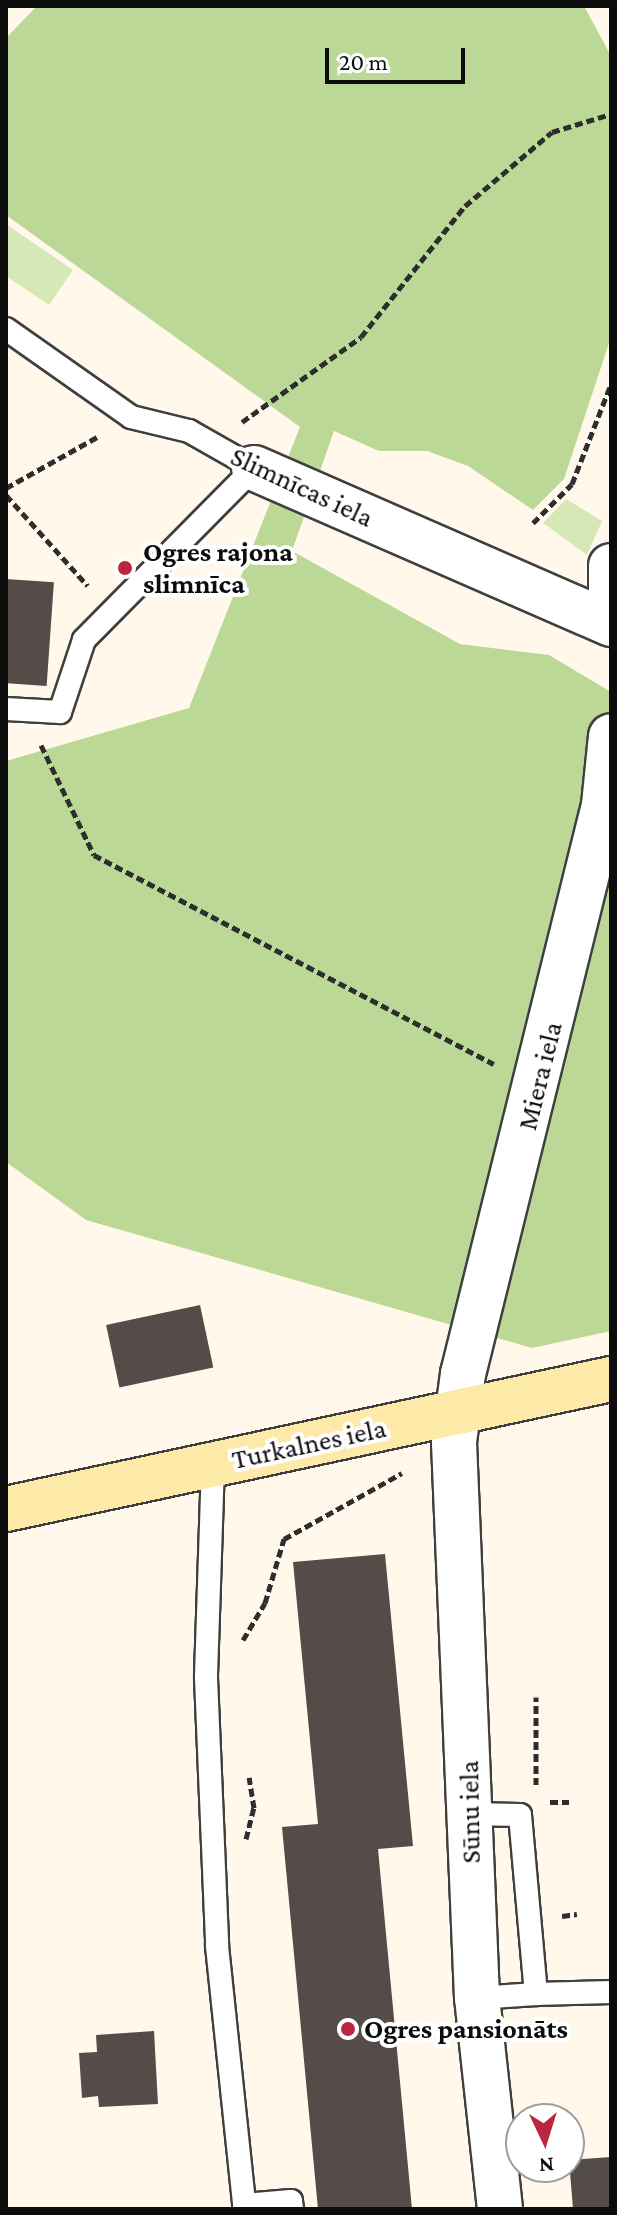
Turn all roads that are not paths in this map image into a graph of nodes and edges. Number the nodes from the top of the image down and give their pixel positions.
1 (6, 329) edge
2 (254, 468) junction
3 (611, 566) edge
4 (611, 594) edge
5 (611, 624) edge
6 (16, 710) edge
7 (611, 736) edge
8 (611, 1379) edge
9 (457, 1414) junction
10 (213, 1464) junction
11 (6, 1509) edge
12 (468, 1814) junction
13 (611, 1992) edge
14 (536, 1994) junction
15 (477, 1998) junction
16 (292, 2209) edge
17 (500, 2209) edge

1 - 2 lane, Slimnīcas iela
2 - 5 street, Slimnīcas iela
2 - 6 lane
3 - 4 street
7 - 9 street, Miera iela
8 - 9 main road, Turkalnes iela
9 - 10 main road, Turkalnes iela
9 - 12 street, Sūnu iela
10 - 11 main road, Turkalnes iela
10 - 16 lane
12 - 14 lane
12 - 15 street, Sūnu iela
13 - 14 lane
14 - 15 lane
15 - 17 street, Sūnu iela

